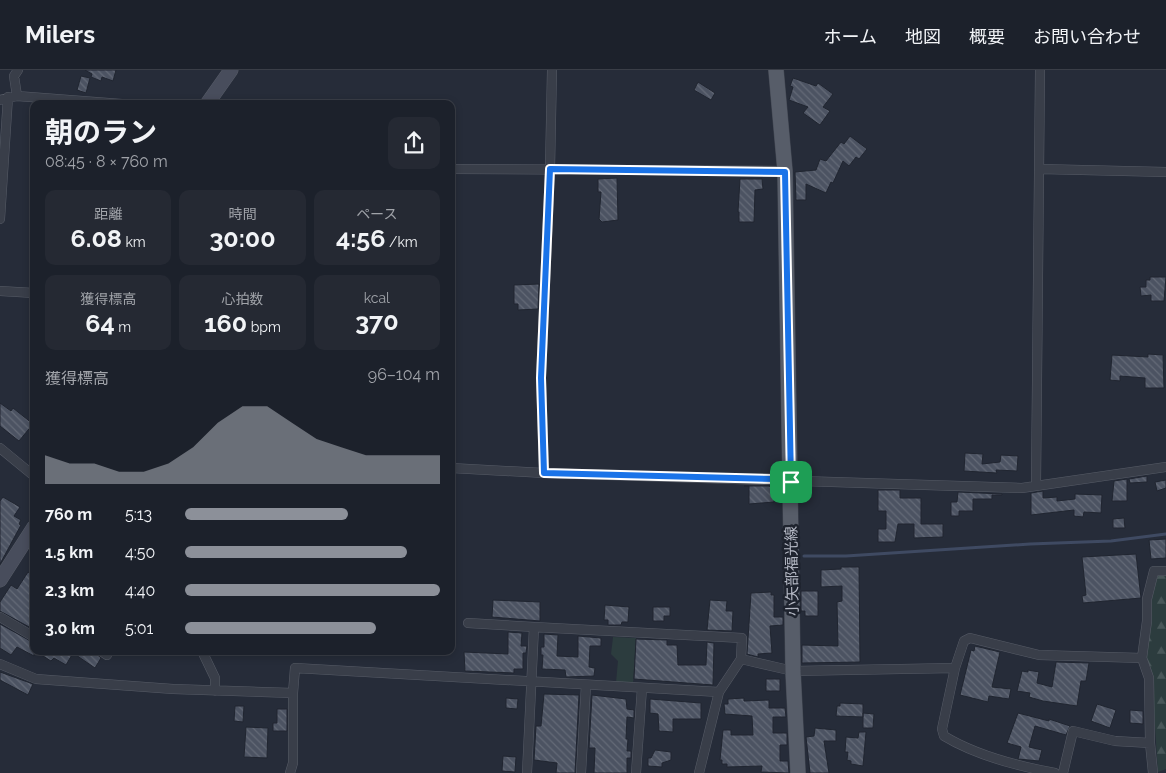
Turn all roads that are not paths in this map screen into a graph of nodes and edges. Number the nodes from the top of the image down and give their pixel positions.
1 (231, 70) edge
2 (552, 70) edge
3 (776, 70) edge
4 (1040, 70) edge
5 (14, 72) edge
6 (8, 98) edge
7 (46, 100) edge
8 (210, 100) edge
9 (550, 169) junction
10 (1040, 169) junction
11 (455, 170) edge
12 (785, 172) junction
13 (1166, 172) edge
14 (0, 219) edge
15 (0, 291) edge
16 (30, 293) edge
17 (0, 448) edge
18 (1166, 467) edge
19 (455, 468) edge
20 (30, 473) edge
21 (544, 473) junction
22 (791, 482) junction
23 (1036, 485) junction
24 (30, 533) edge
25 (1166, 571) edge
26 (0, 580) edge
27 (0, 617) edge
28 (468, 623) dead end
29 (534, 627) junction
30 (30, 635) edge
31 (204, 655) edge
32 (1142, 658) junction
33 (741, 659) junction
34 (0, 664) edge
35 (955, 668) junction
36 (793, 671) junction
37 (533, 682) junction
38 (586, 685) junction
39 (642, 688) junction
40 (215, 691) junction
41 (719, 692) junction
42 (292, 693) junction
43 (1150, 743) junction
44 (290, 773) edge
45 (527, 773) edge
46 (581, 773) edge
47 (636, 773) edge
48 (699, 773) edge
49 (798, 773) edge
50 (1054, 773) edge
51 (1063, 773) edge
52 (1153, 773) edge

1 - 8 main road
2 - 9 street
3 - 12 main road, 小矢部福光線
4 - 10 street
5 - 6 street
6 - 7 street
6 - 14 street
9 - 11 street
9 - 12 street
9 - 21 street
10 - 13 street
10 - 23 street
12 - 22 main road, 小矢部福光線
15 - 16 street
17 - 20 street
18 - 23 street
19 - 21 street
21 - 22 street
22 - 23 street
22 - 36 main road, 小矢部福光線
24 - 26 main road
25 - 32 street
27 - 30 street
28 - 29 street
29 - 33 street
29 - 37 street
31 - 40 street
32 - 35 street
32 - 43 street
33 - 36 street
33 - 41 street
34 - 40 street
35 - 36 street
35 - 50 street
36 - 49 main road, 小矢部福光線
37 - 38 street
37 - 42 street
37 - 45 street
38 - 39 street
38 - 46 street
39 - 41 street
39 - 47 street
40 - 42 street
41 - 48 street
42 - 44 street
43 - 51 street
43 - 52 street

